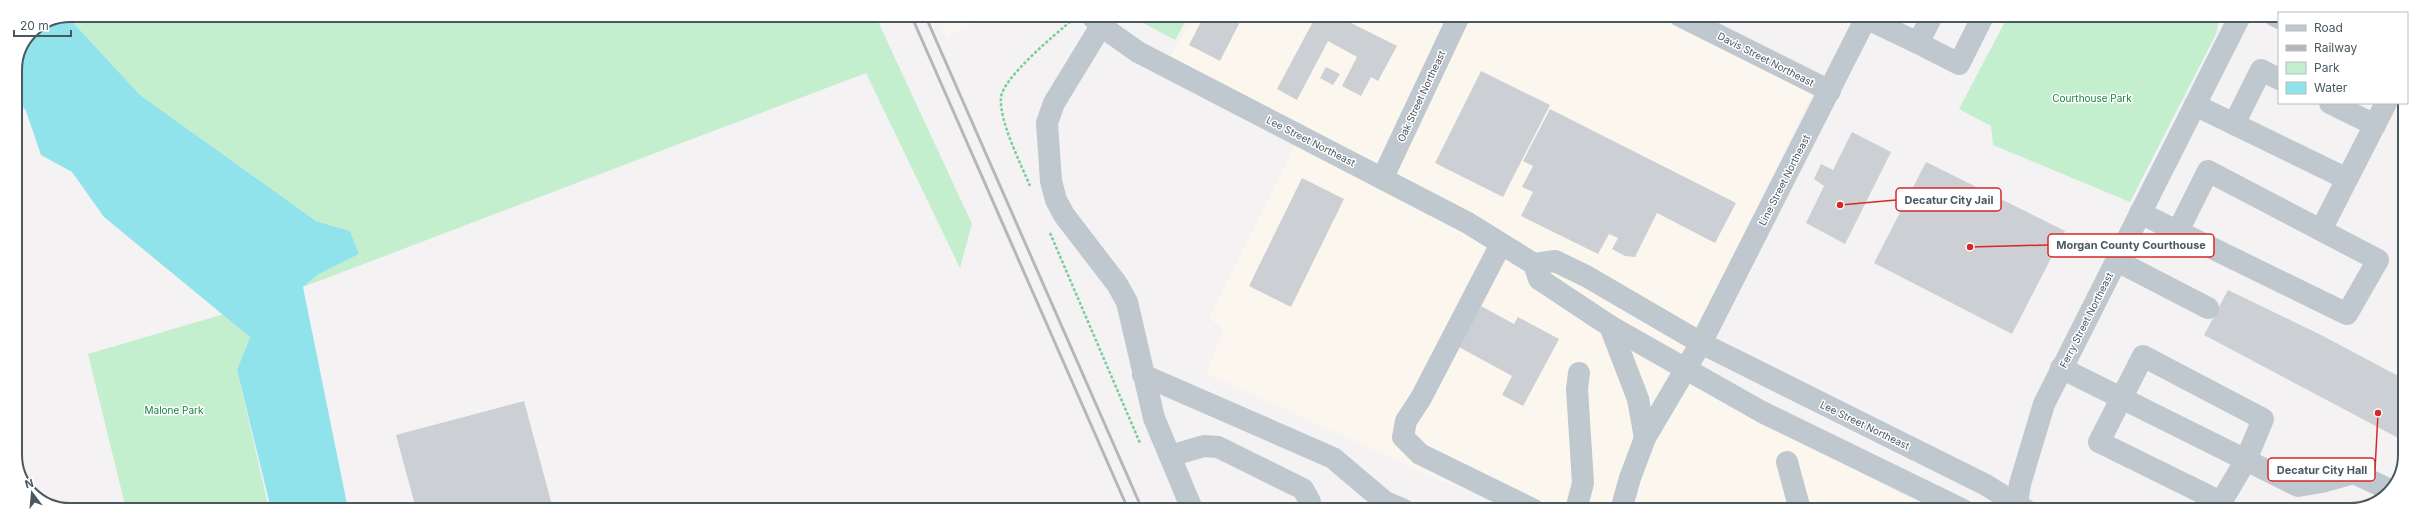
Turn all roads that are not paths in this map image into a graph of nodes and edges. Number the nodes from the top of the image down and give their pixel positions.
1 (1095, 22) edge
2 (1097, 22) edge
3 (1456, 22) edge
4 (1692, 22) edge
5 (1864, 22) edge
6 (1876, 22) edge
7 (1929, 22) edge
8 (1980, 22) edge
9 (2237, 22) edge
10 (1918, 43) junction
11 (2278, 78) edge
12 (1830, 91) junction
13 (2332, 104) edge
14 (2385, 104) edge
15 (2195, 105) junction
16 (2234, 124) junction
17 (2375, 124) junction
18 (1383, 177) junction
19 (2347, 179) junction
20 (2140, 213) junction
21 (2321, 230) junction
22 (2178, 231) junction
23 (1502, 244) junction
24 (2117, 261) junction
25 (1534, 264) junction
26 (2208, 308) dead end
27 (1610, 326) junction
28 (1701, 343) junction
29 (2061, 368) junction
30 (1686, 369) junction
31 (1579, 373) dead end
32 (1144, 375) junction
33 (2121, 398) junction
34 (1645, 438) junction
35 (1170, 456) junction
36 (2246, 460) junction
37 (1787, 462) dead end
38 (1913, 486) junction
39 (2385, 488) edge
40 (1189, 503) edge
41 (1310, 503) edge
42 (1387, 503) edge
43 (1520, 503) edge
44 (1578, 503) edge
45 (1624, 503) edge
46 (1798, 503) edge
47 (1929, 503) edge
48 (1948, 503) edge
49 (2012, 503) edge
50 (2020, 503) edge

1 - 32 street
2 - 18 street, Lee Street Northeast
3 - 18 street, Oak Street Northeast
4 - 12 street, Davis Street Northeast
5 - 12 street, Line Street Northeast
6 - 10 street
7 - 10 street
8 - 10 street
9 - 15 street, Ferry Street Northeast
11 - 16 street
12 - 28 street, Line Street Northeast
13 - 17 street
14 - 17 street
15 - 16 street
15 - 20 street, Ferry Street Northeast
16 - 19 street
17 - 19 street
18 - 23 street, Lee Street Northeast
19 - 21 street
20 - 22 street
20 - 24 street, Ferry Street Northeast
21 - 22 street
21 - 22 street
23 - 25 street, Lee Street Northeast
23 - 43 street
24 - 26 street
24 - 29 street, Ferry Street Northeast
25 - 27 street
25 - 28 street, Lee Street Northeast
27 - 30 street
27 - 34 street
28 - 30 street
28 - 49 street, Lee Street Northeast
29 - 33 street
29 - 50 street, Ferry Street Northeast
30 - 34 street
30 - 38 street
31 - 44 street
32 - 35 street
32 - 42 street
33 - 36 street
33 - 36 street
33 - 36 street
34 - 45 street
35 - 40 street
35 - 41 street
36 - 39 street
37 - 46 street
38 - 47 street
38 - 48 street

